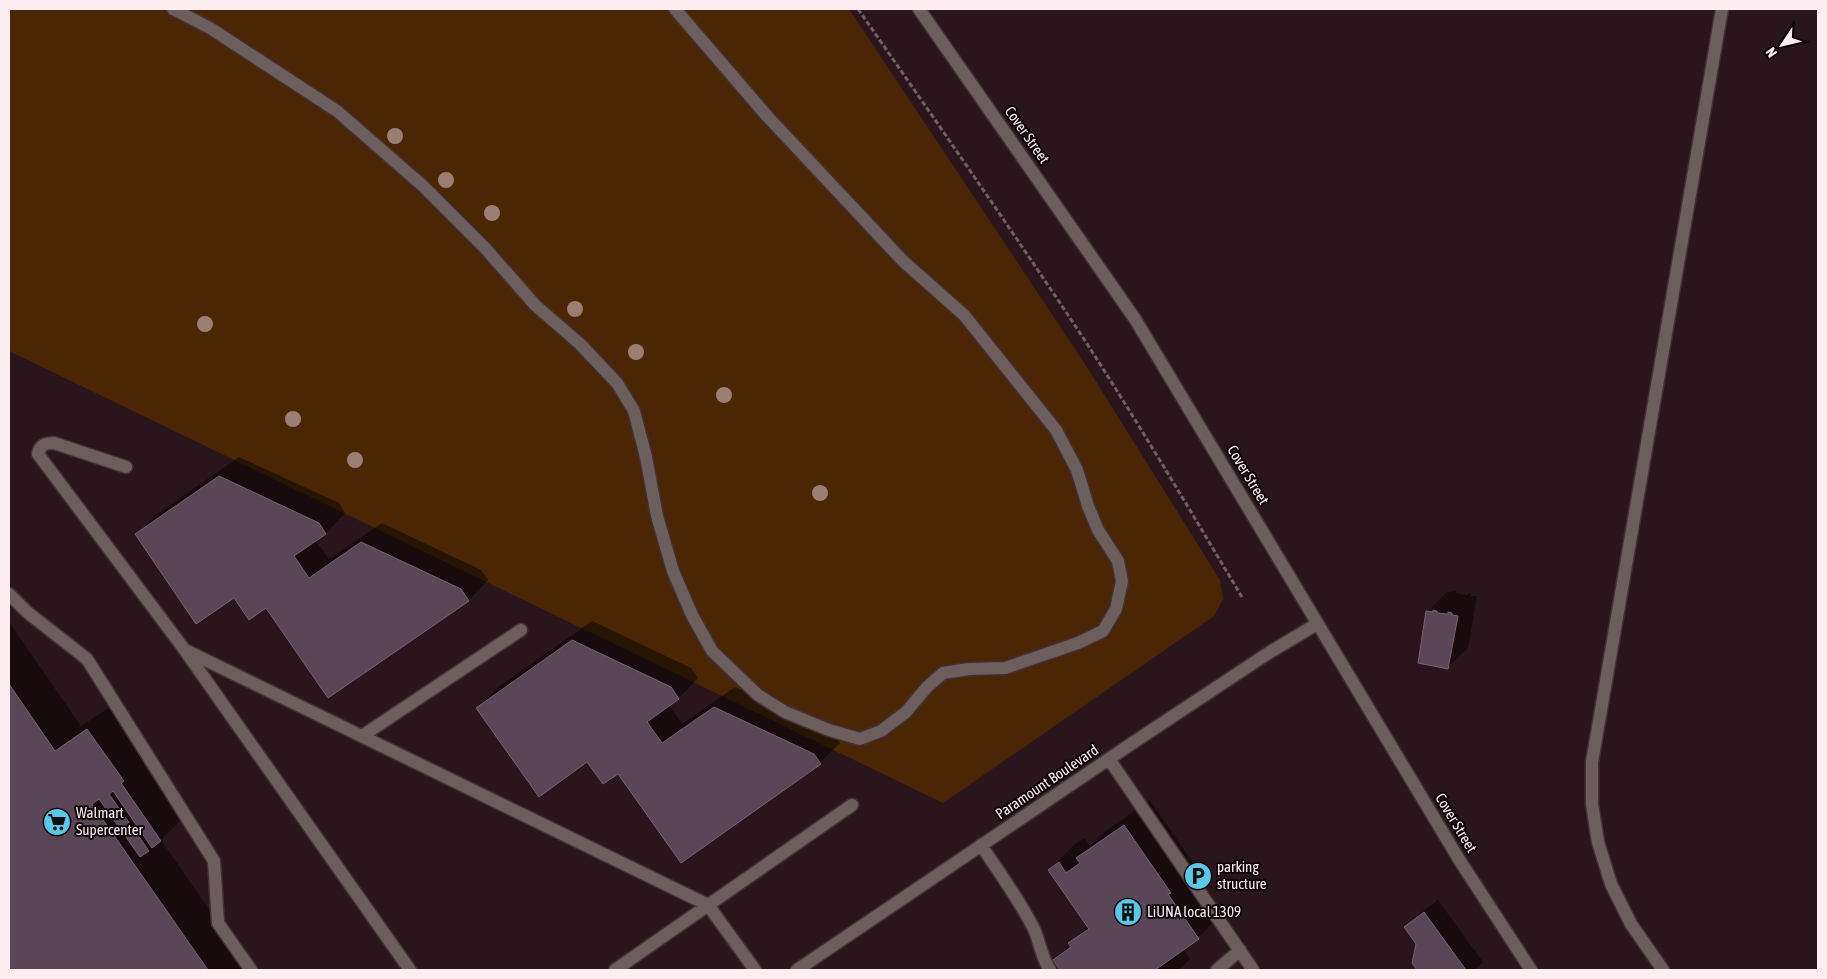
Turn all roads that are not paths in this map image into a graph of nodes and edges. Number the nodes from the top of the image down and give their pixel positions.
1 (173, 9) edge
2 (675, 9) edge
3 (919, 9) edge
4 (1722, 9) edge
5 (126, 467) dead end
6 (9, 594) edge
7 (1317, 624) junction
8 (521, 630) dead end
9 (184, 649) junction
10 (362, 736) junction
11 (1109, 759) junction
12 (852, 805) dead end
13 (981, 845) junction
14 (708, 906) junction
15 (1240, 950) junction
16 (1047, 966) edge
17 (250, 970) edge
18 (410, 970) edge
19 (615, 970) edge
20 (755, 970) edge
21 (797, 970) edge
22 (1217, 970) edge
23 (1254, 970) edge
24 (1531, 970) edge
25 (1662, 970) edge

1 - 2 street
3 - 7 street, Cover Street
4 - 25 street
5 - 9 street
6 - 17 street
7 - 11 street, Paramount Boulevard
7 - 24 street, Cover Street
8 - 10 street
9 - 10 street
9 - 18 street
10 - 14 street
11 - 13 street, Paramount Boulevard
11 - 15 street
12 - 14 street
13 - 16 street
13 - 21 street, Paramount Boulevard
14 - 19 street
14 - 20 street
15 - 22 street
15 - 23 street

